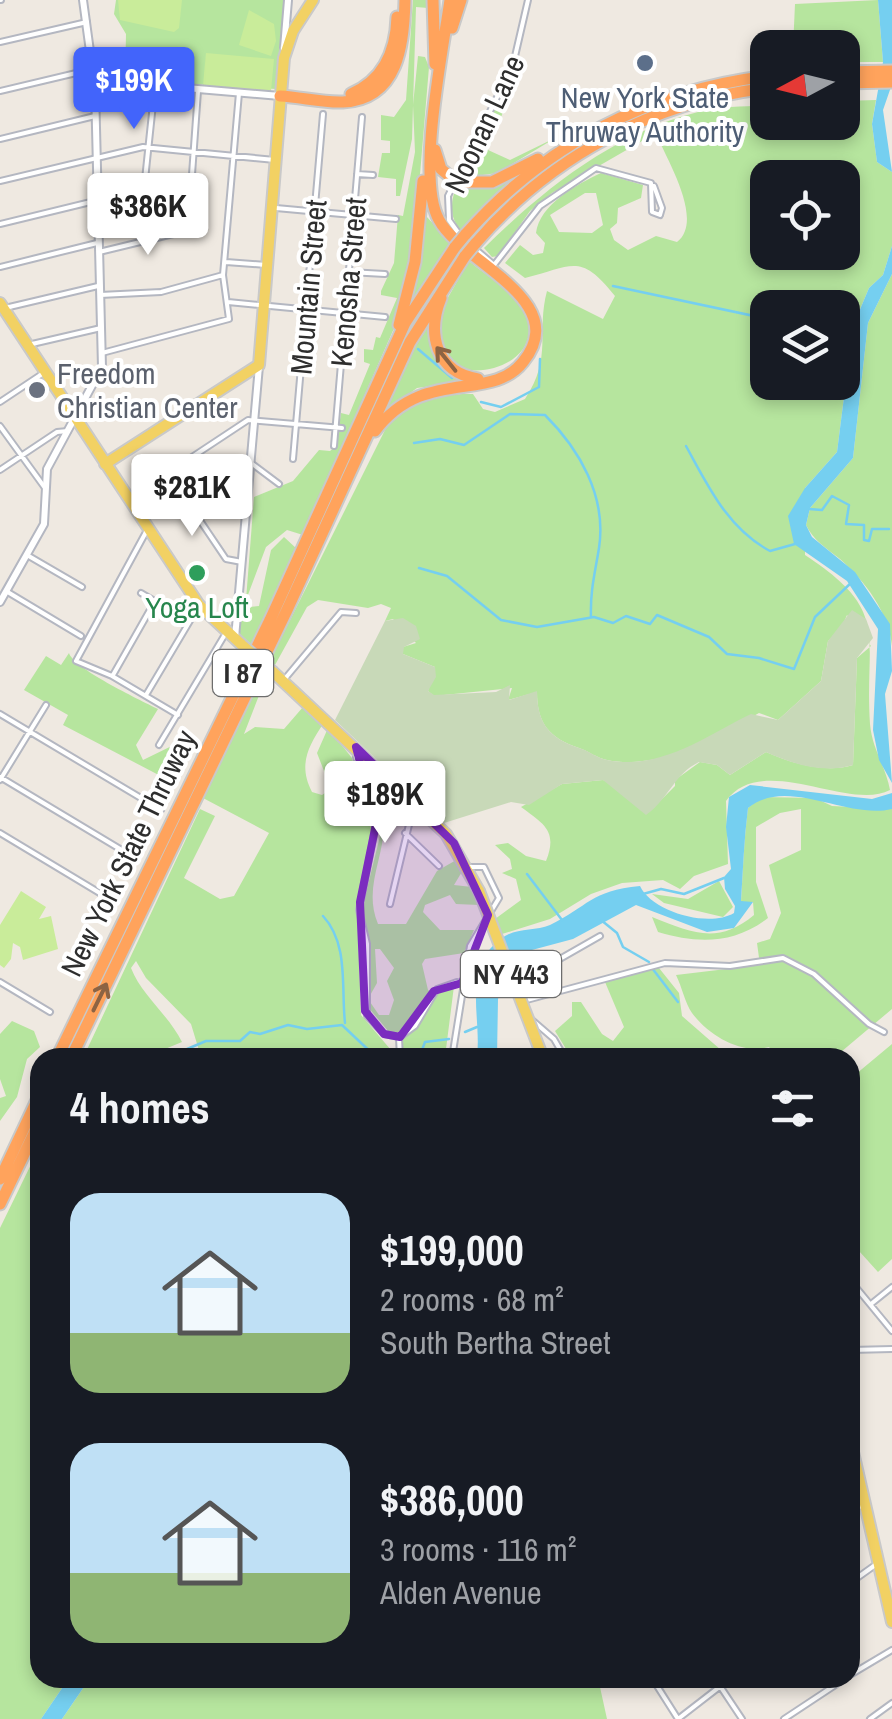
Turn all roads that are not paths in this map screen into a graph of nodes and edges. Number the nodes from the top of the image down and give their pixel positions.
1 (84, 0) edge
2 (289, 0) edge
3 (313, 0) edge
4 (397, 0) edge
5 (405, 0) edge
6 (434, 0) edge
7 (447, 0) edge
8 (463, 0) edge
9 (528, 0) edge
10 (304, 12) junction
11 (87, 22) junction
12 (0, 42) edge
13 (284, 61) junction
14 (92, 69) junction
15 (438, 69) junction
16 (892, 70) edge
17 (860, 71) edge
18 (750, 80) edge
19 (892, 82) edge
20 (860, 83) edge
21 (155, 85) junction
22 (95, 88) junction
23 (198, 89) junction
24 (0, 91) edge
25 (750, 92) edge
26 (239, 93) junction
27 (280, 96) junction
28 (322, 100) junction
29 (323, 114) dead end
30 (95, 116) junction
31 (362, 118) dead end
32 (434, 126) junction
33 (595, 130) junction
34 (0, 139) edge
35 (150, 148) junction
36 (191, 152) junction
37 (234, 155) junction
38 (97, 158) junction
39 (275, 160) junction
40 (424, 172) junction
41 (357, 174) junction
42 (373, 175) dead end
43 (0, 181) edge
44 (654, 186) junction
45 (98, 201) junction
46 (271, 208) junction
47 (288, 210) junction
48 (314, 212) junction
49 (354, 215) junction
50 (396, 219) dead end
51 (270, 222) junction
52 (0, 224) edge
53 (198, 228) dead end
54 (188, 230) junction
55 (470, 240) junction
56 (99, 248) junction
57 (460, 252) junction
58 (224, 262) junction
59 (266, 265) junction
60 (0, 267) edge
61 (349, 272) junction
62 (384, 274) dead end
63 (224, 276) junction
64 (100, 290) junction
65 (228, 302) junction
66 (264, 304) junction
67 (1, 307) edge
68 (306, 308) junction
69 (346, 312) junction
70 (385, 316) dead end
71 (102, 328) junction
72 (28, 346) junction
73 (102, 353) junction
74 (259, 365) junction
75 (46, 372) junction
76 (0, 402) edge
77 (364, 414) junction
78 (76, 418) junction
79 (254, 420) junction
80 (296, 424) junction
81 (0, 426) edge
82 (339, 428) junction
83 (68, 432) junction
84 (334, 446) dead end
85 (20, 456) junction
86 (293, 459) dead end
87 (251, 462) junction
88 (105, 464) junction
89 (0, 470) edge
90 (168, 473) junction
91 (350, 473) junction
92 (278, 484) dead end
93 (44, 488) junction
94 (129, 498) junction
95 (148, 528) junction
96 (27, 555) junction
97 (242, 562) junction
98 (82, 587) dead end
99 (141, 592) dead end
100 (2, 598) edge
101 (155, 601) junction
102 (200, 605) junction
103 (356, 612) dead end
104 (188, 621) junction
105 (81, 636) dead end
106 (234, 638) junction
107 (112, 676) junction
108 (283, 681) junction
109 (146, 696) junction
110 (46, 705) dead end
111 (0, 714) edge
112 (178, 715) junction
113 (30, 731) junction
114 (159, 745) dead end
115 (356, 747) junction
116 (0, 778) edge
117 (416, 805) junction
118 (161, 810) dead end
119 (0, 832) edge
120 (405, 833) junction
121 (130, 855) dead end
122 (439, 866) dead end
123 (469, 867) junction
124 (108, 898) dead end
125 (390, 904) dead end
126 (600, 936) dead end
127 (0, 982) edge
128 (462, 983) junction
129 (474, 987) dead end
130 (530, 996) junction
131 (50, 1012) dead end
132 (884, 1032) dead end
133 (400, 1037) junction
134 (62, 1048) edge
135 (76, 1048) edge
136 (400, 1048) edge
137 (453, 1048) edge
138 (538, 1048) edge
139 (558, 1048) edge
140 (30, 1115) edge
141 (30, 1142) edge
142 (0, 1179) edge
143 (0, 1204) edge
144 (892, 1287) edge
145 (860, 1291) edge
146 (871, 1304) junction
147 (892, 1331) edge
148 (860, 1349) edge
149 (892, 1349) edge
150 (860, 1477) edge
151 (867, 1504) junction
152 (860, 1505) edge
153 (878, 1563) junction
154 (860, 1576) edge
155 (891, 1614) edge
156 (892, 1650) edge
157 (860, 1669) edge
158 (658, 1688) edge
159 (717, 1688) edge
160 (721, 1688) edge
161 (830, 1688) edge
162 (892, 1702) edge
163 (678, 1719) edge
164 (742, 1719) edge
165 (784, 1719) edge
166 (870, 1719) edge

1 - 11 street
2 - 10 street
2 - 13 street
3 - 10 main road
4 - 28 highway
5 - 28 highway
6 - 15 highway
7 - 15 highway
8 - 15 highway
9 - 44 street, Noonan Lane
10 - 13 main road
11 - 12 street
11 - 14 street
13 - 27 main road
14 - 22 street
14 - 24 street
15 - 32 highway
15 - 40 highway
16 - 17 highway
18 - 33 highway, New York State Thruway / I 87
19 - 20 highway
21 - 22 street
21 - 23 street
21 - 35 street
22 - 30 street
23 - 26 street
23 - 36 street
25 - 55 highway, New York State Thruway / I 87
26 - 27 street
26 - 37 street
27 - 28 highway
27 - 39 main road
29 - 48 street, Mountain Street
30 - 34 street
30 - 38 street
31 - 41 street, Kenosha Street
32 - 33 highway
32 - 91 highway
33 - 55 highway, New York State Thruway / I 87
35 - 36 street
35 - 38 street
35 - 45 street
36 - 37 street
36 - 54 street
37 - 39 street
37 - 58 street
38 - 43 street
38 - 45 street
39 - 46 main road
40 -> 57 highway
40 - 77 highway
41 - 42 street
41 - 49 street, Kenosha Street
44 - 44 street
45 - 52 street
45 - 56 street
46 - 47 street
46 - 51 main road
47 - 48 street
47 - 51 street
48 - 49 street
48 - 68 street, Mountain Street
49 - 50 street
49 - 61 street, Kenosha Street
51 - 59 main road
53 - 54 street
54 - 56 street
55 - 57 highway, New York State Thruway / I 87, bridge
56 - 60 street
56 - 64 street
57 - 77 highway, New York State Thruway / I 87
57 - 91 highway, New York State Thruway / I 87
58 - 59 street
58 - 63 street
59 - 66 main road
61 - 62 street
61 - 69 street, Kenosha Street
63 - 64 street
63 - 65 street
64 - 67 street
64 - 71 street
65 - 66 street
65 - 73 street
66 - 68 street
66 - 74 main road
67 - 72 main road
68 - 69 street
68 - 80 street, Mountain Street
69 - 70 street
69 - 82 street, Kenosha Street
71 - 72 street
71 - 73 street
72 - 75 main road
73 - 78 street
74 - 79 street
74 - 88 main road
75 - 76 street
75 - 78 main road
77 - 134 highway, New York State Thruway / I 87
78 - 83 street
78 - 88 main road
79 - 80 street
79 - 87 street
79 - 90 street
80 - 82 street
80 - 86 street, Mountain Street
81 - 85 street
82 - 84 street, Kenosha Street
83 - 85 street
83 - 93 street
85 - 89 street
85 - 93 street
87 - 92 street
87 - 97 street
88 - 94 main road, NY 443
90 - 94 street
90 - 97 street
135 -> 91 highway, New York State Thruway / I 87
93 - 96 street
94 - 95 main road, NY 443
95 - 102 main road, NY 443
95 - 107 street
96 - 98 street
96 - 100 street
97 - 106 street
99 - 101 street
100 - 105 street
101 - 104 street
101 - 107 street
102 - 104 street
102 - 106 main road, NY 443
103 - 108 street
104 - 109 street
106 - 108 main road, NY 443, bridge
106 - 112 street
107 - 109 street
108 - 115 main road, NY 443
109 - 112 street
110 - 113 street
111 - 113 street
112 - 114 street
113 - 116 street
113 - 118 street
115 - 117 main road, NY 443
115 - 133 street
116 - 121 street
117 - 120 street
117 - 123 main road, NY 443
119 - 124 street
120 - 122 street
120 - 125 street
123 - 128 street
123 - 138 main road, NY 443, bridge
126 - 130 street
127 - 131 street
128 - 129 street
128 - 133 street
128 - 137 street
130 - 132 street
130 - 139 street
133 - 136 street
140 - 142 highway
141 - 143 highway
144 - 146 street
145 - 146 street
146 - 147 street
148 - 149 street
150 - 151 main road
151 - 152 street
151 - 153 main road
153 - 154 street
153 - 155 main road
156 - 157 street
158 - 163 street
159 - 163 street
160 - 164 street
161 - 165 street
162 - 166 street

